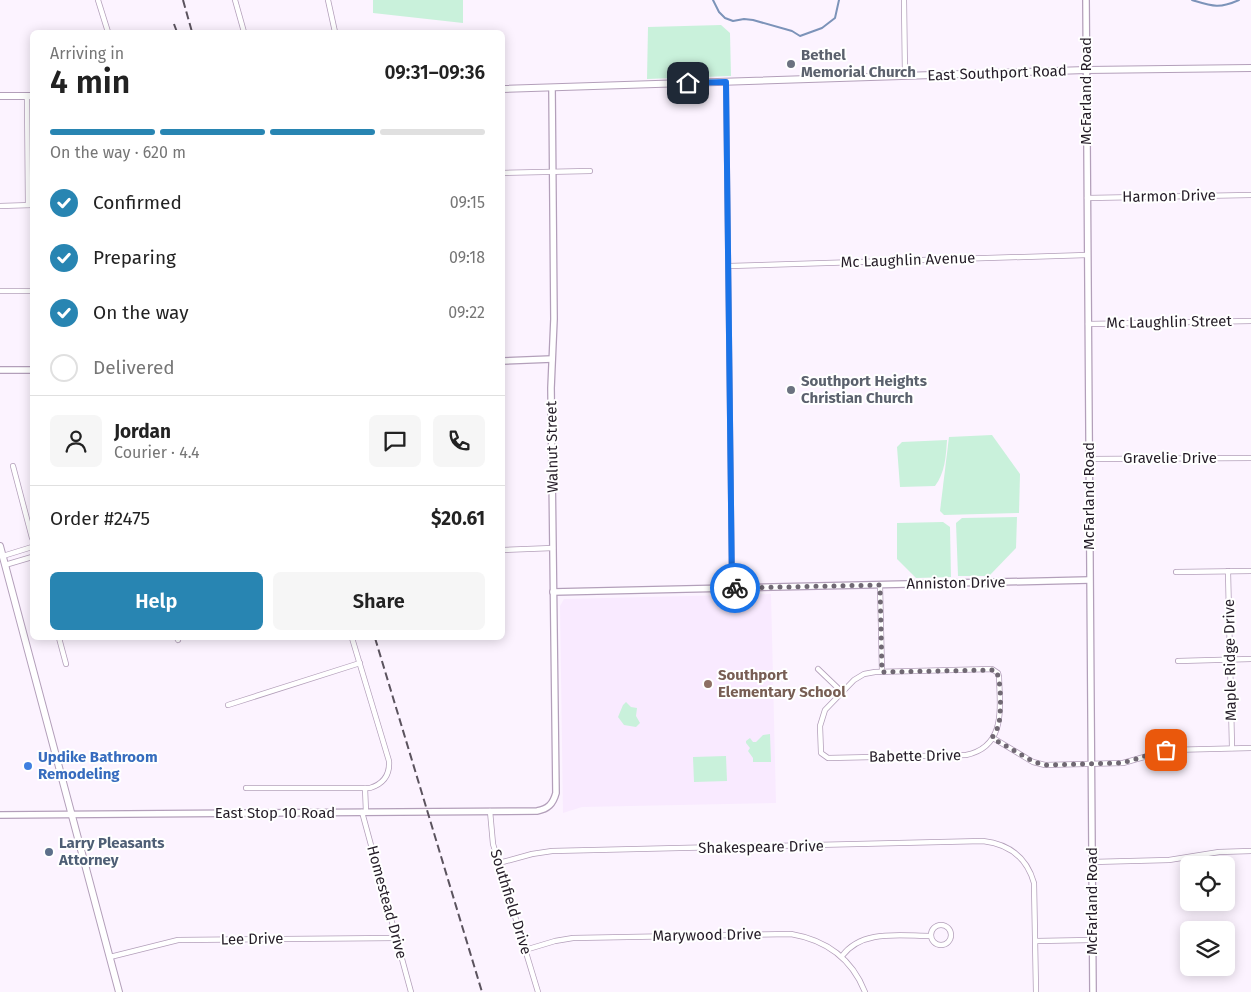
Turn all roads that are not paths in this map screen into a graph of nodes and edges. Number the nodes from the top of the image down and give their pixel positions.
1 (98, 0) edge
2 (235, 0) edge
3 (328, 0) edge
4 (904, 0) edge
5 (1086, 0) edge
6 (107, 30) edge
7 (243, 30) edge
8 (335, 30) edge
9 (1251, 68) edge
10 (1086, 70) junction
11 (905, 76) junction
12 (726, 82) junction
13 (552, 88) junction
14 (505, 89) edge
15 (0, 96) edge
16 (30, 96) edge
17 (553, 171) junction
18 (590, 171) dead end
19 (505, 173) edge
20 (1251, 194) edge
21 (1087, 198) junction
22 (30, 205) edge
23 (0, 206) edge
24 (1087, 255) junction
25 (729, 266) junction
26 (0, 291) edge
27 (30, 291) edge
28 (1251, 321) edge
29 (1088, 324) junction
30 (552, 359) junction
31 (505, 361) edge
32 (0, 370) edge
33 (30, 370) edge
34 (1251, 458) edge
35 (1089, 459) junction
36 (13, 466) dead end
37 (30, 530) edge
38 (0, 546) edge
39 (30, 548) edge
40 (553, 548) junction
41 (505, 550) edge
42 (2, 556) junction
43 (30, 559) edge
44 (5, 565) junction
45 (1228, 571) junction
46 (1251, 571) edge
47 (1176, 572) dead end
48 (1089, 580) junction
49 (880, 585) junction
50 (732, 588) junction
51 (553, 592) junction
52 (59, 640) edge
53 (353, 640) edge
54 (1251, 659) edge
55 (1230, 660) junction
56 (1178, 661) dead end
57 (360, 663) junction
58 (66, 664) dead end
59 (818, 669) dead end
60 (882, 672) junction
61 (842, 692) junction
62 (228, 705) dead end
63 (992, 738) junction
64 (1232, 748) junction
65 (1251, 748) edge
66 (1091, 764) junction
67 (246, 788) dead end
68 (365, 788) junction
69 (550, 806) joint
70 (490, 810) junction
71 (364, 812) junction
72 (73, 814) junction
73 (0, 815) edge
74 (1251, 851) edge
75 (1092, 862) junction
76 (499, 863) junction
77 (931, 936) junction
78 (397, 938) junction
79 (1092, 940) junction
80 (1036, 941) junction
81 (525, 950) junction
82 (842, 956) junction
83 (110, 957) junction
84 (120, 992) edge
85 (411, 992) edge
86 (538, 992) edge
87 (865, 992) edge
88 (1036, 992) edge
89 (1093, 992) edge

1 - 6 street
2 - 7 street
3 - 8 street
4 - 11 street
5 - 10 street, McFarland Road
9 - 10 main road, East Southport Road
10 - 11 main road, East Southport Road
10 - 21 street, McFarland Road
11 - 12 main road, East Southport Road
12 - 13 main road, East Southport Road
12 - 25 street
13 - 14 main road, East Southport Road
13 - 17 street, Walnut Street
15 - 16 main road
16 - 22 street
17 - 18 street
17 - 19 street
17 - 30 street, Walnut Street
20 - 21 street, Harmon Drive
21 - 24 street, McFarland Road
22 - 23 street
24 - 25 street, Mc Laughlin Avenue
24 - 29 street, McFarland Road
25 - 50 street
26 - 27 street
28 - 29 street, Mc Laughlin Street
29 - 35 street, McFarland Road
30 - 31 street
30 - 40 street, Walnut Street
32 - 33 street
34 - 35 street, Gravelie Drive
35 - 48 street, McFarland Road
36 - 37 street
38 - 42 main road
39 - 42 street
40 - 41 street
40 - 51 street, Walnut Street
42 - 44 main road
43 - 44 street
44 - 72 main road
45 - 46 street
45 - 47 street
45 - 55 street, Maple Ridge Drive
48 - 49 street, Anniston Drive
48 - 66 street, McFarland Road
49 - 50 street, Anniston Drive
49 - 60 street
50 - 51 street, Anniston Drive
51 - 69 street, Walnut Street
52 - 58 street
53 - 57 street
54 - 55 street
55 - 56 street
55 - 64 street, Maple Ridge Drive
57 - 62 street
57 - 68 street
59 - 61 street
60 - 61 street
60 - 63 street
61 - 63 street, Babette Drive
63 - 66 street
64 - 65 street
64 - 66 street
66 - 75 street, McFarland Road
67 - 68 street
68 - 71 street, Homestead Drive
69 - 70 street, East Stop 10 Road
70 - 71 street, East Stop 10 Road
70 - 76 street, Southfield Drive
71 - 72 street, East Stop 10 Road
71 - 78 street, Homestead Drive
72 - 73 street, East Stop 10 Road
72 - 83 main road
74 - 75 street
75 - 79 street, McFarland Road
76 - 80 street, Shakespeare Drive
76 - 81 street, Southfield Drive
77 - 77 street
77 - 82 street
78 - 83 street, Lee Drive
78 - 85 street, Homestead Drive
79 - 80 street
79 - 89 street, McFarland Road
80 - 88 street
81 - 82 street, Marywood Drive
81 - 86 street, Southfield Drive
82 - 87 street, Marywood Drive
83 - 84 main road

